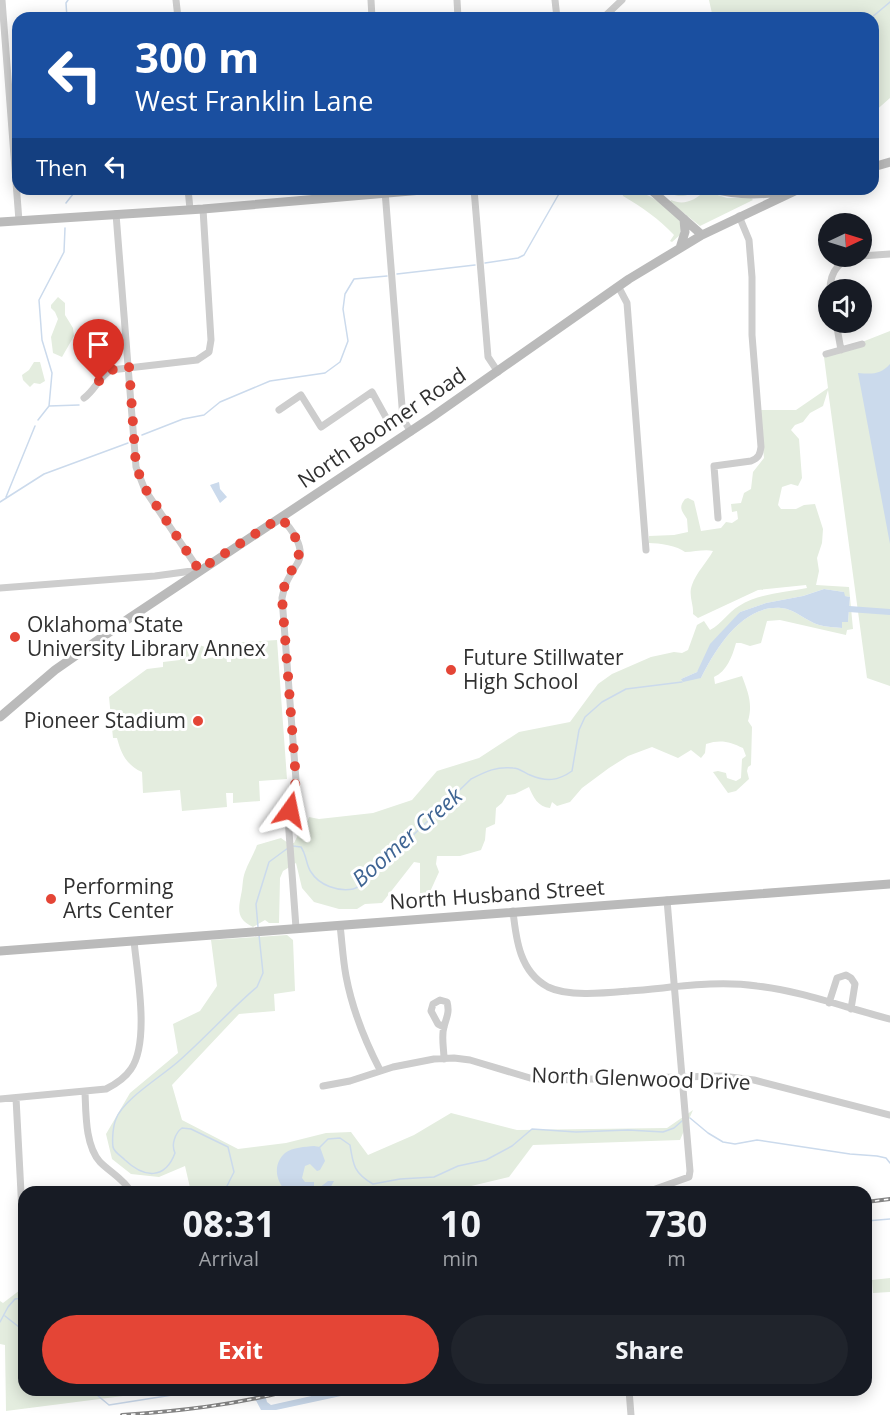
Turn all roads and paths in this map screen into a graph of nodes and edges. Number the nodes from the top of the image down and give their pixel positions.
1 (2, 0) edge
2 (622, 0) edge
3 (609, 12) edge
4 (12, 130) edge
5 (17, 195) edge
6 (189, 195) edge
7 (345, 195) edge
8 (385, 195) edge
9 (474, 195) edge
10 (657, 195) edge
11 (788, 195) edge
12 (190, 209) junction
13 (203, 209) junction
14 (116, 214) junction
15 (740, 216) junction
16 (684, 219) junction
17 (19, 221) junction
18 (0, 222) edge
19 (702, 235) junction
20 (680, 248) junction
21 (890, 254) edge
22 (872, 255) edge
23 (618, 286) junction
24 (838, 333) edge
25 (862, 344) dead end
26 (842, 350) junction
27 (826, 354) dead end
28 (129, 366) junction
29 (498, 372) junction
30 (84, 398) dead end
31 (279, 410) dead end
32 (388, 421) dead end
33 (411, 432) junction
34 (280, 518) junction
35 (718, 518) dead end
36 (646, 550) dead end
37 (199, 570) junction
38 (0, 588) edge
39 (0, 717) edge
40 (890, 884) edge
41 (667, 900) junction
42 (513, 911) junction
43 (340, 924) junction
44 (296, 928) junction
45 (134, 941) junction
46 (0, 951) edge
47 (674, 986) junction
48 (829, 1003) junction
49 (851, 1009) junction
50 (890, 1019) edge
51 (444, 1027) dead end
52 (444, 1059) junction
53 (380, 1070) junction
54 (681, 1078) junction
55 (323, 1086) dead end
56 (85, 1092) junction
57 (0, 1098) edge
58 (16, 1098) junction
59 (890, 1115) edge
60 (21, 1186) edge
61 (128, 1186) edge
62 (664, 1186) edge
63 (629, 1396) edge
64 (631, 1415) edge

1 - 4 street
2 - 3 street
5 - 17 street
6 - 12 street
7 - 13 main road
8 - 33 street
9 - 29 street
10 - 16 main road
11 - 15 main road, North Boomer Road
12 - 13 main road
12 - 14 main road
13 - 28 street
14 - 17 main road
14 - 28 street
15 - 19 main road, North Boomer Road
15 - 35 street
16 - 19 main road
16 - 20 main road
17 - 18 main road
19 - 20 main road, North Boomer Road
20 - 23 main road, North Boomer Road
21 - 22 street
23 - 29 main road, North Boomer Road
23 - 36 street
24 - 26 street
25 - 26 street
26 - 27 street
28 - 30 street
28 - 37 street
29 - 33 main road, North Boomer Road
31 - 32 street
33 - 34 main road, North Boomer Road
34 - 37 main road, North Boomer Road
34 - 44 street
37 - 38 street
37 - 39 main road, North Boomer Road
40 - 41 main road, North Husband Street
41 - 42 main road, North Husband Street
41 - 47 street
42 - 43 main road, North Husband Street
42 - 47 street
43 - 44 main road, North Husband Street
43 - 53 street
44 - 45 main road, North Husband Street
45 - 46 main road, North Husband Street
45 - 56 street
47 - 48 street
47 - 54 street
48 - 49 street
48 - 49 street
49 - 50 street
51 - 52 street
52 - 53 street, North Glenwood Drive
52 - 54 street, North Glenwood Drive
53 - 55 street, North Glenwood Drive
54 - 59 street, North Glenwood Drive
54 - 62 street
56 - 58 street
56 - 61 street
57 - 58 street
58 - 60 street
63 - 64 street

